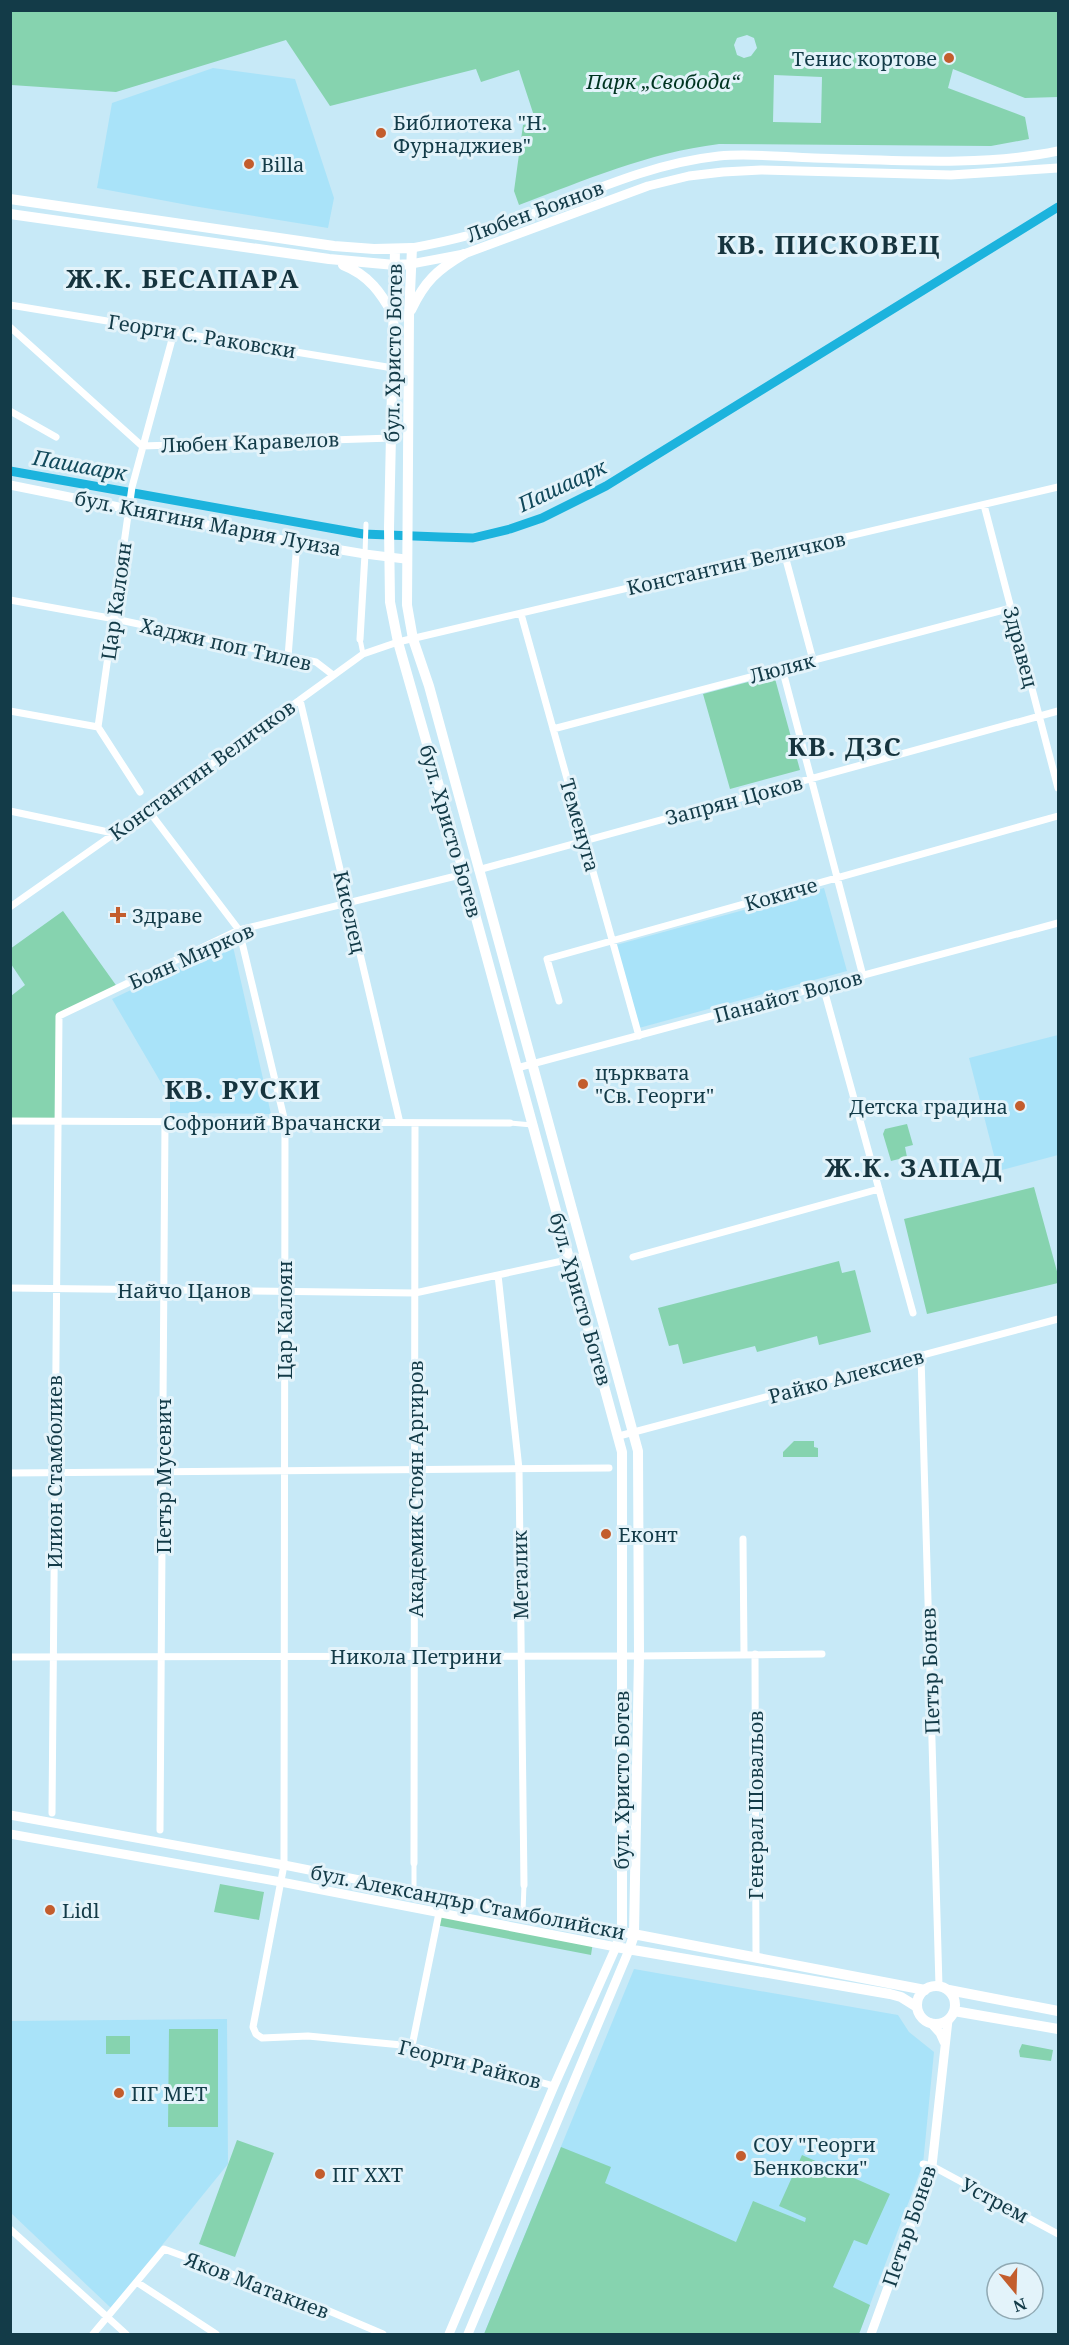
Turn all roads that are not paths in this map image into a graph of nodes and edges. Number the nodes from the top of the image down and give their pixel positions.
1 (1059, 151) edge
2 (813, 158) junction
3 (1059, 168) edge
4 (812, 173) junction
5 (10, 199) edge
6 (10, 214) edge
7 (412, 248) junction
8 (395, 249) junction
9 (464, 254) junction
10 (329, 259) junction
11 (411, 264) junction
12 (395, 265) junction
13 (10, 305) edge
14 (409, 315) junction
15 (394, 317) junction
16 (10, 327) edge
17 (174, 332) junction
18 (393, 368) junction
19 (10, 411) edge
20 (56, 437) dead end
21 (392, 438) junction
22 (142, 446) junction
23 (10, 485) edge
24 (1059, 487) edge
25 (984, 505) junction
26 (129, 509) junction
27 (365, 526) dead end
28 (297, 542) junction
29 (365, 552) junction
30 (784, 552) junction
31 (389, 554) junction
32 (405, 555) junction
33 (10, 600) edge
34 (1011, 608) junction
35 (521, 614) junction
36 (115, 619) junction
37 (360, 639) joint
38 (413, 639) junction
39 (398, 642) junction
40 (363, 654) junction
41 (288, 657) junction
42 (813, 660) junction
43 (782, 668) junction
44 (333, 675) junction
45 (300, 700) junction
46 (10, 711) edge
47 (1059, 711) edge
48 (1039, 716) junction
49 (98, 727) junction
50 (553, 729) junction
51 (811, 778) junction
52 (1059, 788) edge
53 (140, 792) dead end
54 (148, 810) junction
55 (10, 811) edge
56 (1059, 816) edge
57 (113, 833) junction
58 (585, 841) junction
59 (478, 870) junction
60 (464, 874) junction
61 (838, 878) junction
62 (348, 904) junction
63 (10, 907) edge
64 (1059, 923) edge
65 (239, 930) junction
66 (613, 941) junction
67 (863, 976) junction
68 (823, 987) junction
69 (559, 1001) dead end
70 (639, 1036) junction
71 (532, 1066) junction
72 (517, 1068) junction
73 (10, 1121) edge
74 (57, 1121) junction
75 (165, 1122) junction
76 (285, 1122) junction
77 (400, 1123) junction
78 (415, 1123) junction
79 (510, 1123) joint
80 (534, 1125) junction
81 (879, 1189) junction
82 (585, 1256) junction
83 (633, 1257) dead end
84 (569, 1260) junction
85 (498, 1275) junction
86 (10, 1288) edge
87 (164, 1289) junction
88 (55, 1290) junction
89 (285, 1291) junction
90 (415, 1293) junction
91 (913, 1313) dead end
92 (1059, 1319) edge
93 (921, 1356) junction
94 (634, 1433) junction
95 (619, 1436) junction
96 (609, 1468) joint
97 (519, 1469) junction
98 (623, 1469) junction
99 (415, 1470) junction
100 (284, 1471) junction
101 (163, 1472) junction
102 (10, 1473) edge
103 (54, 1473) junction
104 (743, 1539) dead end
105 (744, 1654) junction
106 (755, 1654) junction
107 (822, 1654) dead end
108 (284, 1656) junction
109 (414, 1656) junction
110 (521, 1656) junction
111 (621, 1656) junction
112 (639, 1656) junction
113 (10, 1657) edge
114 (53, 1657) junction
115 (162, 1657) junction
116 (10, 1815) edge
117 (52, 1818) junction
118 (160, 1830) joint
119 (10, 1834) edge
120 (160, 1842) junction
121 (414, 1863) joint
122 (284, 1865) junction
123 (281, 1882) junction
124 (524, 1885) joint
125 (414, 1891) junction
126 (523, 1912) junction
127 (439, 1913) junction
128 (622, 1932) junction
129 (634, 1935) junction
130 (616, 1947) junction
131 (629, 1950) junction
132 (756, 1957) junction
133 (944, 1988) junction
134 (924, 1990) junction
135 (917, 2007) junction
136 (1059, 2011) edge
137 (951, 2016) junction
138 (931, 2023) junction
139 (1059, 2029) edge
140 (945, 2044) junction
141 (412, 2046) junction
142 (554, 2086) junction
143 (928, 2165) junction
144 (10, 2229) edge
145 (1059, 2234) edge
146 (138, 2283) junction
147 (108, 2319) junction
148 (93, 2334) edge
149 (126, 2334) edge
150 (216, 2334) edge
151 (383, 2334) edge
152 (449, 2334) edge
153 (468, 2334) edge
154 (872, 2334) edge

1 - 2 street, Любен Боянов
2 - 4 street
2 - 7 street, Любен Боянов
3 - 4 street, Любен Боянов
4 - 9 street, Любен Боянов
5 - 8 main road, Любен Боянов
6 - 10 main road, Любен Боянов
7 - 8 main road, Любен Боянов
7 - 11 main road, бул. Христо Ботев
8 - 12 main road, бул. Христо Ботев
9 - 11 street, Любен Боянов
9 - 14 main road
10 - 12 main road, Любен Боянов
10 - 15 main road
11 - 12 main road, Любен Боянов
11 - 14 main road, бул. Христо Ботев
12 - 15 main road, бул. Христо Ботев
13 - 17 street, Георги С. Раковски
14 - 32 main road, бул. Христо Ботев
15 - 18 main road, бул. Христо Ботев
16 - 22 street, Любен Каравелов
17 - 18 street, Георги С. Раковски
17 - 22 street, Цар Калоян
18 - 21 main road, бул. Христо Ботев
19 - 20 street
21 - 22 street, Любен Каравелов
21 - 31 main road, бул. Христо Ботев
22 - 26 street, Цар Калоян
23 - 26 street, бул. Княгиня Мария Луиза
24 - 25 street, Константин Величков
25 - 30 street, Константин Величков
25 - 34 street, Здравец
26 - 28 street, бул. Княгиня Мария Луиза
26 - 36 street, Цар Калоян
27 - 29 street
28 - 29 street, бул. Княгиня Мария Луиза
28 - 41 street
29 - 31 street, бул. Княгиня Мария Луиза
29 - 37 street
30 - 35 street, Константин Величков
30 - 42 street
31 - 32 street, бул. Княгиня Мария Луиза
31 - 39 main road, бул. Христо Ботев
32 - 38 main road, бул. Христо Ботев
33 - 36 street, Хаджи поп Тилев
34 - 42 street, Люляк
34 - 48 street, Здравец
35 - 38 street, Константин Величков
35 - 50 street, Теменуга
36 - 41 street, Хаджи поп Тилев
36 - 49 street, Цар Калоян
37 - 40 street
38 - 39 street, Константин Величков
38 - 59 main road, бул. Христо Ботев
39 - 40 street, Константин Величков
39 - 60 main road, бул. Христо Ботев
40 - 44 street, Константин Величков
41 - 44 street, Хаджи поп Тилев
42 - 43 street, Люляк
43 - 50 street, Люляк
43 - 51 street
44 - 45 street, Константин Величков
45 - 54 street, Константин Величков
45 - 62 street, Киселец
46 - 49 street
47 - 48 street, Запрян Цоков
48 - 51 street, Запрян Цоков
48 - 52 street, Здравец
49 - 53 street
50 - 58 street, Теменуга
51 - 58 street, Запрян Цоков
51 - 61 street
54 - 57 street, Константин Величков
54 - 65 street, Цар Калоян
55 - 57 street
56 - 61 street, Кокиче
57 - 63 street, Константин Величков
58 - 59 street, Запрян Цоков
58 - 66 street, Теменуга
59 - 71 main road, бул. Христо Ботев
60 - 62 street, Боян Мирков
60 - 72 main road, бул. Христо Ботев
61 - 66 street, Кокиче
61 - 67 street
62 - 65 street, Боян Мирков
62 - 77 street, Киселец
64 - 67 street, Панайот Волов
65 - 74 street, Боян Мирков
65 - 76 street, Цар Калоян
66 - 69 street, Кокиче
66 - 70 street, Теменуга
67 - 68 street, Панайот Волов
68 - 70 street, Панайот Волов
68 - 81 street
70 - 71 street, Панайот Волов
71 - 72 street, Панайот Волов
71 - 82 main road, бул. Христо Ботев
72 - 80 main road, бул. Христо Ботев
73 - 74 street, Софроний Врачански
74 - 75 street, Софроний Врачански
74 - 88 street, Илион Стамболиев
75 - 76 street, Софроний Врачански
75 - 87 street, Петър Мусевич
76 - 77 street, Софроний Врачански
76 - 89 street, Цар Калоян
77 - 78 street, Софроний Врачански
78 - 79 street, Софроний Врачански
78 - 90 street, Академик Стоян Аргиров
79 - 80 street, Софроний Врачански
80 - 84 main road, бул. Христо Ботев
81 - 83 street
81 - 91 street
82 - 84 street, Найчо Цанов
82 - 94 main road, бул. Христо Ботев
84 - 85 street, Найчо Цанов
84 - 95 main road, бул. Христо Ботев
85 - 90 street, Найчо Цанов
85 - 97 street, Металик
86 - 88 street, Найчо Цанов
87 - 88 street, Найчо Цанов
87 - 89 street, Найчо Цанов
87 - 101 street, Петър Мусевич
88 - 103 street, Илион Стамболиев
89 - 90 street, Найчо Цанов
89 - 100 street, Цар Калоян
90 - 99 street, Академик Стоян Аргиров
92 - 93 street, Райко Алексиев
93 - 94 street, Райко Алексиев
93 - 133 street, Петър Бонев
94 - 95 street, Райко Алексиев
94 - 112 main road, бул. Христо Ботев
95 - 98 main road, бул. Христо Ботев
96 - 97 street
96 - 98 street
97 - 99 street
97 - 110 street, Металик
98 - 111 main road, бул. Христо Ботев
99 - 100 street
99 - 109 street, Академик Стоян Аргиров
100 - 101 street
100 - 108 street, Цар Калоян
101 - 103 street
101 - 115 street, Петър Мусевич
102 - 103 street
103 - 114 street, Илион Стамболиев
104 - 105 street
105 - 106 street, Никола Петрини
105 - 112 street, Никола Петрини
106 - 107 street, Никола Петрини
106 - 132 street, Генерал Шовальов
108 - 109 street, Никола Петрини
108 - 115 street, Никола Петрини
108 - 122 street, Цар Калоян
109 - 110 street, Никола Петрини
109 - 121 street, Академик Стоян Аргиров
110 - 111 street, Никола Петрини
110 - 124 street, Металик
111 - 112 street, Никола Петрини
111 - 128 main road, бул. Христо Ботев
112 - 129 main road, бул. Христо Ботев
113 - 114 street, Никола Петрини
114 - 115 street, Никола Петрини
114 - 117 street, Илион Стамболиев
115 - 118 street, Петър Мусевич
116 - 117 street, бул. Александър Стамболийски
117 - 120 street, бул. Александър Стамболийски
118 - 120 street
119 - 123 street, бул. Александър Стамболийски
120 - 122 street, бул. Александър Стамболийски
121 - 125 street, Академик Стоян Аргиров
122 - 123 street, Цар Калоян
122 - 125 street, бул. Александър Стамболийски
123 - 127 street, бул. Александър Стамболийски
123 - 141 street, Георги Райков
124 - 126 street, Металик
125 - 126 street, бул. Александър Стамболийски
126 - 128 street, бул. Александър Стамболийски
127 - 130 street, бул. Александър Стамболийски
127 - 141 street
128 - 129 main road, бул. Александър Стамболийски
128 - 130 main road, бул. Христо Ботев
129 - 131 main road, бул. Христо Ботев
129 - 132 main road, бул. Александър Стамболийски
130 - 131 main road, бул. Александър Стамболийски
130 - 142 street, бул. Христо Ботев
131 - 135 main road, бул. Александър Стамболийски
131 - 153 street, бул. Христо Ботев
132 - 134 main road, бул. Александър Стамболийски
133 - 134 main road
133 - 136 main road
133 - 137 main road
134 - 135 main road
135 - 138 main road
137 - 138 main road
137 - 139 main road
137 - 140 street, Петър Бонев
138 - 140 street
140 - 143 street, Петър Бонев
141 - 142 street, Георги Райков
142 - 152 street, бул. Христо Ботев
143 - 145 street, Устрем
143 - 154 street, Петър Бонев
144 - 147 street
146 - 147 street
146 - 150 street
146 - 151 street, Яков Матакиев
147 - 148 street
147 - 149 street

